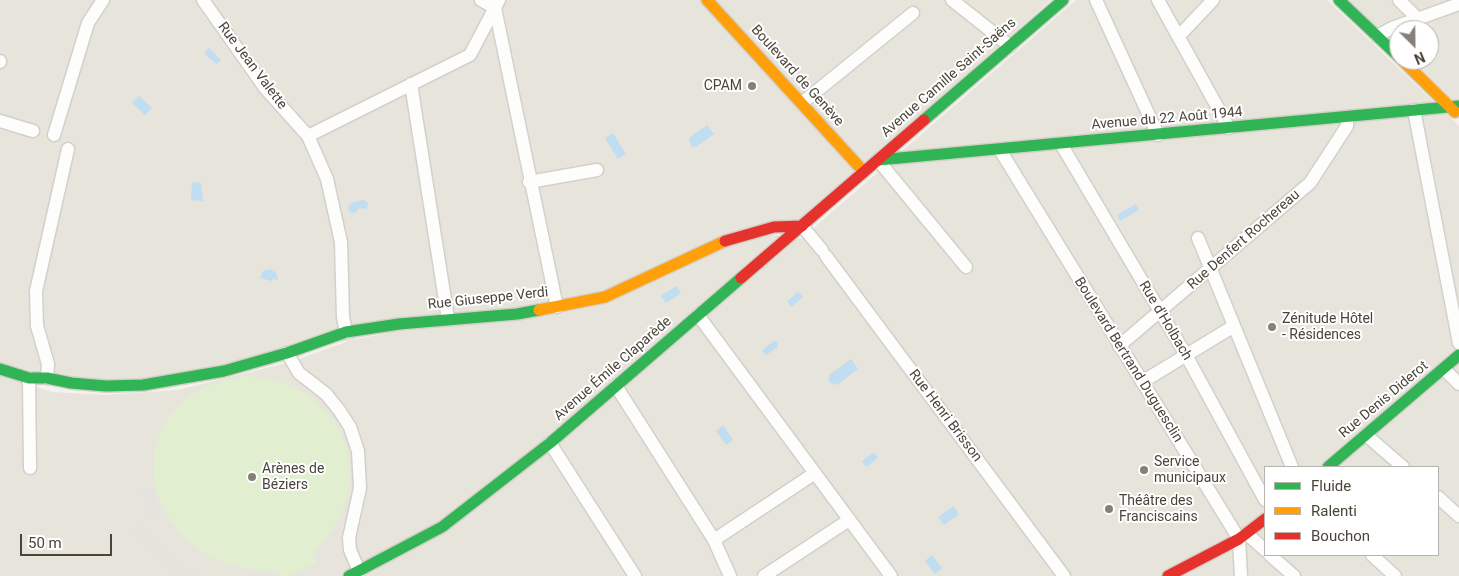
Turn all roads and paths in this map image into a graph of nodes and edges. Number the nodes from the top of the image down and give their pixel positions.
1 (103, 0) edge
2 (204, 0) edge
3 (481, 0) edge
4 (707, 0) edge
5 (952, 0) edge
6 (1063, 0) edge
7 (1096, 0) edge
8 (1158, 0) edge
9 (1213, 0) edge
10 (1339, 0) edge
11 (1399, 0) edge
12 (1457, 3) edge
13 (497, 4) edge
14 (913, 14) dead end
15 (1417, 18) junction
16 (1179, 36) junction
17 (1377, 36) junction
18 (1010, 46) junction
19 (1389, 47) edge
20 (1413, 70) edge
21 (411, 84) junction
22 (802, 103) junction
23 (1454, 106) edge
24 (1414, 110) junction
25 (1459, 116) edge
26 (1347, 117) junction
27 (0, 121) edge
28 (1229, 128) junction
29 (33, 131) dead end
30 (54, 134) dead end
31 (1158, 135) junction
32 (308, 136) junction
33 (1061, 144) junction
34 (68, 149) dead end
35 (1000, 150) junction
36 (878, 160) junction
37 (597, 170) dead end
38 (864, 172) junction
39 (529, 182) junction
40 (802, 226) junction
41 (1198, 238) dead end
42 (966, 268) dead end
43 (1211, 268) junction
44 (556, 307) junction
45 (1160, 312) junction
46 (698, 315) junction
47 (448, 319) junction
48 (1234, 326) junction
49 (346, 332) junction
50 (1459, 343) edge
51 (1119, 346) junction
52 (287, 353) junction
53 (1186, 356) junction
54 (1459, 356) edge
55 (0, 369) edge
56 (1444, 369) junction
57 (29, 378) junction
58 (47, 378) junction
59 (1142, 382) junction
60 (1459, 384) edge
61 (616, 386) junction
62 (1366, 435) junction
63 (550, 443) junction
64 (1292, 466) edge
65 (1329, 466) edge
66 (1402, 466) edge
67 (30, 468) dead end
68 (815, 473) junction
69 (1264, 498) edge
70 (1439, 498) edge
71 (1459, 516) edge
72 (849, 520) junction
73 (1264, 520) edge
74 (1243, 536) junction
75 (714, 540) junction
76 (1264, 549) edge
77 (1271, 556) edge
78 (1373, 556) edge
79 (353, 575) edge
80 (888, 575) edge
81 (635, 576) edge
82 (730, 576) edge
83 (764, 576) edge
84 (1064, 576) edge
85 (1168, 576) edge
86 (1241, 576) edge
87 (1294, 576) edge
88 (1395, 576) edge

1 - 30 street
2 - 32 street, Rue Jean Valette
3 - 13 street
4 - 22 street, Boulevard de Genève
5 - 18 street
6 - 18 street, Avenue Camille Saint-Saëns
7 - 31 street
8 - 16 street
9 - 16 street
10 - 17 street
11 - 15 street
12 - 15 street
13 - 21 street
13 - 39 street
14 - 22 street
15 - 17 street
16 - 28 street
17 - 19 street
18 - 36 street, Avenue Camille Saint-Saëns
20 - 23 street
21 - 32 street
21 - 47 street
22 - 38 street, Boulevard de Genève
23 - 24 street, Avenue du 22 Août 1944
23 - 25 street
24 - 26 street, Avenue du 22 Août 1944
24 - 50 street
26 - 28 street, Avenue du 22 Août 1944
26 - 43 street, Rue Denfert Rochereau
27 - 29 street
28 - 31 street, Avenue du 22 Août 1944
31 - 33 street, Avenue du 22 Août 1944
32 - 49 street, Rue Jean Valette
33 - 35 street, Avenue du 22 Août 1944
33 - 45 street, Rue d'Holbach
34 - 58 street
35 - 36 street, Avenue du 22 Août 1944
35 - 51 street, Boulevard Bertrand Duguesclin
36 - 38 street, Avenue Émile Claparède
36 - 42 street
37 - 39 street
38 - 40 street, Avenue Émile Claparède
39 - 44 street
40 - 44 street, Rue Giuseppe Verdi
40 - 46 street, Avenue Émile Claparède
40 - 84 street, Rue Henri Brisson
41 - 43 street
43 - 45 street, Rue Denfert Rochereau
43 - 48 street
44 - 47 street, Rue Giuseppe Verdi
45 - 51 street, Rue Denfert Rochereau
45 - 53 street, Rue d'Holbach
46 - 61 street, Avenue Émile Claparède
46 - 68 street
47 - 49 street, Rue Giuseppe Verdi
48 - 53 street
48 - 64 street
49 - 52 street, Rue Giuseppe Verdi
51 - 59 street, Boulevard Bertrand Duguesclin
52 - 58 street, Rue Giuseppe Verdi
52 - 79 street
53 - 59 street
53 - 69 street, Rue d'Holbach
54 - 56 street, Rue Denis Diderot
55 - 57 street, Rue Giuseppe Verdi
56 - 60 street
56 - 62 street, Rue Denis Diderot
57 - 58 street, Rue Giuseppe Verdi
57 - 67 street
59 - 74 street, Boulevard Bertrand Duguesclin
61 - 63 street, Avenue Émile Claparède
61 - 75 street
62 - 65 street, Rue Denis Diderot
62 - 66 street
63 - 79 street, Avenue Émile Claparède
63 - 81 street
68 - 72 street
68 - 75 street
70 - 71 street
72 - 80 street
72 - 83 street
73 - 74 street
74 - 76 street
74 - 85 street
74 - 86 street, Boulevard Bertrand Duguesclin
75 - 82 street
77 - 87 street
78 - 88 street

